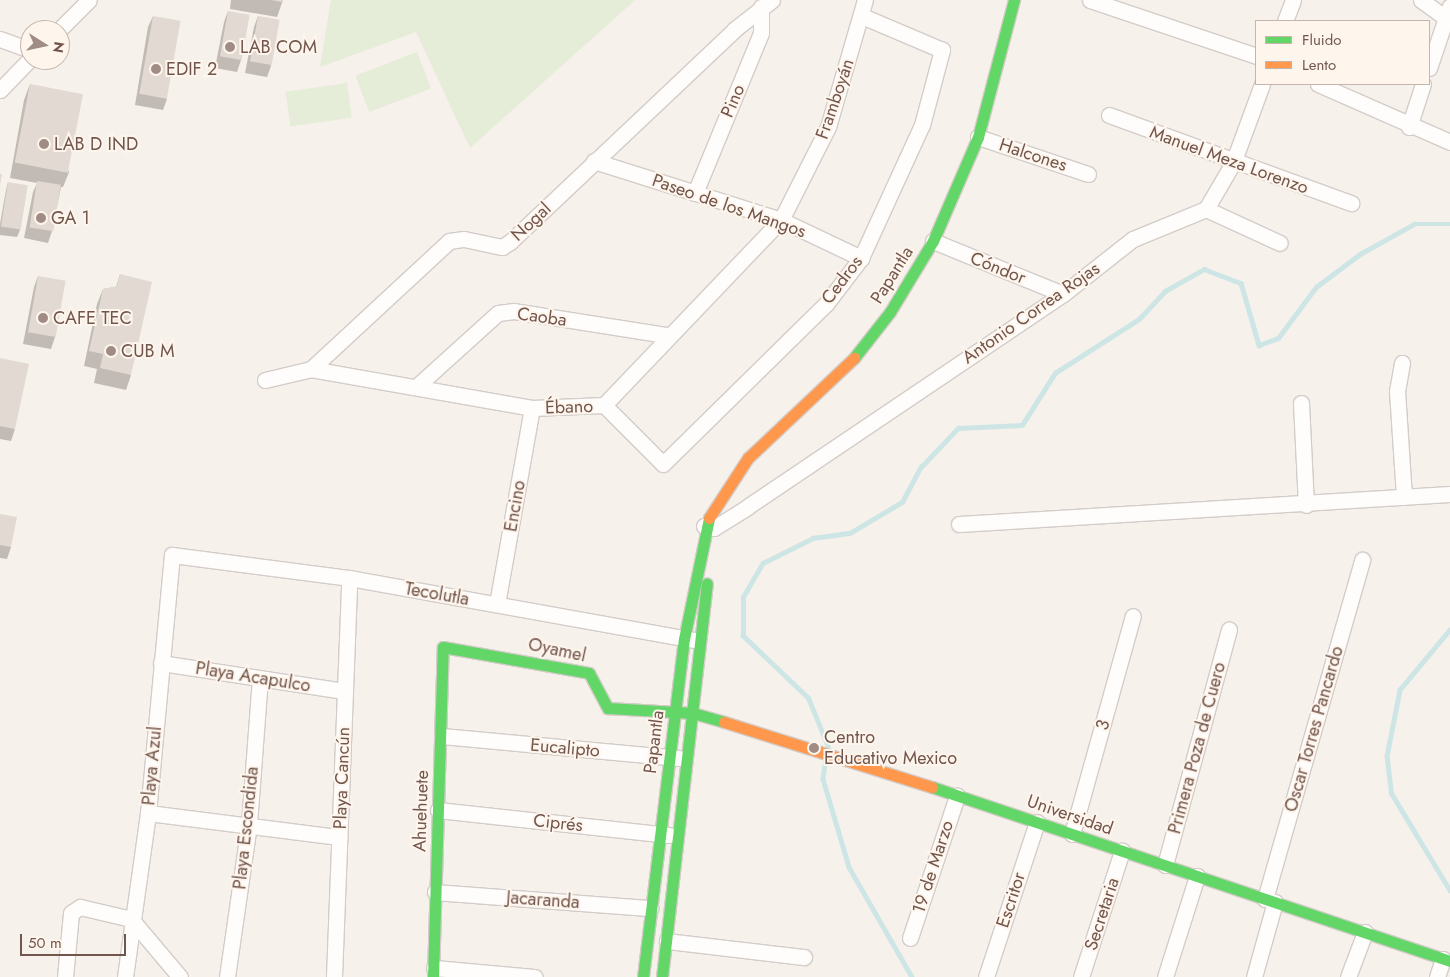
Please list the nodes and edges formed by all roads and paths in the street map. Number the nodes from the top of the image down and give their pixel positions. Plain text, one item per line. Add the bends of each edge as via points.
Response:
1 (89, 0) edge
2 (865, 0) edge
3 (1014, 0) edge
4 (1090, 0) edge
5 (1293, 0) edge
6 (1421, 0) edge
7 (767, 4) edge
8 (1448, 12) edge
9 (862, 16) junction
10 (69, 20) edge
11 (1285, 20) edge
12 (0, 39) edge
13 (20, 46) edge
14 (1255, 56) edge
15 (1430, 65) edge
16 (20, 69) edge
17 (1262, 85) edge
18 (1320, 85) edge
19 (1423, 85) edge
20 (0, 90) edge
21 (1108, 116) dead end
22 (1409, 127) junction
23 (978, 137) junction
24 (1450, 142) edge
25 (594, 161) junction
26 (1233, 163) junction
27 (1088, 174) dead end
28 (695, 193) junction
29 (1350, 203) dead end
30 (1206, 209) junction
31 (781, 220) junction
32 (933, 241) junction
33 (1280, 243) dead end
34 (861, 258) junction
35 (1063, 294) junction
36 (666, 335) junction
37 (1402, 363) dead end
38 (311, 369) junction
39 (265, 380) dead end
40 (416, 387) junction
41 (1301, 403) dead end
42 (604, 405) junction
43 (532, 408) junction
44 (732, 478) junction
45 (1448, 494) edge
46 (1404, 497) junction
47 (1306, 505) junction
48 (747, 507) junction
49 (709, 523) junction
50 (959, 524) dead end
51 (172, 555) joint
52 (1362, 560) dead end
53 (349, 578) junction
54 (497, 604) junction
55 (1134, 616) dead end
56 (1229, 630) dead end
57 (684, 639) junction
58 (700, 640) junction
59 (443, 647) joint
60 (161, 663) junction
61 (260, 678) junction
62 (345, 691) junction
63 (675, 712) junction
64 (693, 714) junction
65 (442, 736) junction
66 (670, 758) junction
67 (688, 759) junction
68 (957, 796) junction
69 (438, 810) junction
70 (148, 812) junction
71 (1037, 822) junction
72 (249, 824) junction
73 (659, 834) junction
74 (1072, 834) junction
75 (678, 836) junction
76 (339, 837) junction
77 (1122, 851) junction
78 (1165, 865) junction
79 (1197, 876) junction
80 (435, 892) junction
81 (1270, 901) junction
82 (650, 908) junction
83 (131, 919) junction
84 (1365, 932) junction
85 (910, 938) dead end
86 (667, 941) junction
87 (804, 957) dead end
88 (1447, 960) edge
89 (434, 973) edge
90 (65, 977) edge
91 (125, 977) edge
92 (180, 977) edge
93 (227, 977) edge
94 (334, 977) edge
95 (535, 977) edge
96 (643, 977) edge
97 (662, 977) edge
98 (986, 977) edge
99 (1081, 977) edge
100 (1165, 977) edge
101 (1254, 977) edge
102 (1348, 977) edge
103 (1437, 977) edge

1 - 10 street
2 - 9 street, Framboyán
3 - 23 street, Papantla
4 - 14 street
5 - 11 street
6 - 8 street
7 - 25 street, Nogal
7 - 28 street, Pino via 761,33
8 - 15 street
9 - 31 street, Framboyán via 828,127
9 - 34 street, Cedros via 942,50 922,125
12 - 13 street
16 - 20 street
17 - 26 street
18 - 22 street
19 - 22 street
21 - 26 street, Manuel Meza Lorenzo
22 - 24 street
23 - 27 street, Halcones
23 - 32 street, Papantla
25 - 28 street, Paseo de los Mangos
25 - 38 street, Nogal via 502,247 464,239 448,241
26 - 29 street, Manuel Meza Lorenzo
26 - 30 street
28 - 31 street, Paseo de los Mangos
30 - 33 street
30 - 35 street, Antonio Correa Rojas via 1133,238
31 - 34 street, Paseo de los Mangos
31 - 36 street, Ébano
32 - 35 street, Cóndor
32 - 44 street, Papantla via 890,312 853,359 778,427
34 - 42 street, Cedros via 826,304 663,464
35 - 48 street, Antonio Correa Rojas
36 - 40 street, Caoba via 514,312 498,313
36 - 42 street, Ébano
37 - 46 street via 1397,391
38 - 39 street, Nogal
38 - 40 street, Ébano
40 - 43 street, Ébano
41 - 47 street
42 - 43 street, Ébano via 579,410
43 - 54 street, Encino
44 - 48 street via 736,499
44 - 49 street, Papantla
45 - 46 street
46 - 47 street
47 - 50 street
48 - 49 street, Antonio Correa Rojas
49 - 57 street, Papantla
49 - 58 street, Papantla
51 - 53 street, Tecolutla
51 - 60 street, Playa Azul
52 - 81 street, Oscar Torres Pancardo
53 - 54 street, Tecolutla
53 - 62 street, Playa Cancún
54 - 57 street, Tecolutla
55 - 74 street, 3
56 - 78 street, Primera Poza de Cuero
57 - 58 street, Tecolutla
57 - 63 street, Papantla
58 - 64 street, Papantla
59 - 63 street, Oyamel via 589,673 608,708
59 - 65 street, Ahuehuete
60 - 61 street, Playa Acapulco
60 - 70 street, Playa Azul
61 - 62 street, Playa Acapulco
61 - 72 street, Playa Escondida
62 - 76 street, Playa Cancún
63 - 64 street, Universidad
63 - 66 street, Papantla
64 - 67 street, Papantla
64 - 68 street, Universidad via 842,757
65 - 66 street, Eucalipto
65 - 69 street, Ahuehuete
66 - 67 street, Eucalipto
66 - 73 street, Papantla
67 - 75 street, Papantla
68 - 71 street, Universidad
68 - 85 street, 19 de Marzo
69 - 73 street, Ciprés
69 - 80 street, Ahuehuete
70 - 72 street
70 - 83 street, Playa Azul
71 - 74 street, Universidad
71 - 98 street, Escritor
72 - 76 street
72 - 93 street, Playa Escondida
73 - 75 street, Ciprés
73 - 82 street, Papantla
74 - 77 street, Universidad
75 - 86 street, Papantla
76 - 94 street, Playa Cancún
77 - 78 street, Universidad
77 - 99 street, Secretaria
78 - 79 street, Universidad
79 - 81 street, Universidad
79 - 100 street
80 - 82 street, Jacaranda
80 - 89 street, Ahuehuete
81 - 84 street, Universidad
81 - 101 street, Oscar Torres Pancardo
82 - 96 street, Papantla
83 - 90 street via 73,907
83 - 91 street, Playa Azul
83 - 92 street
84 - 88 street, Universidad
84 - 102 street
86 - 87 street
86 - 97 street, Papantla
88 - 103 street
89 - 95 street

